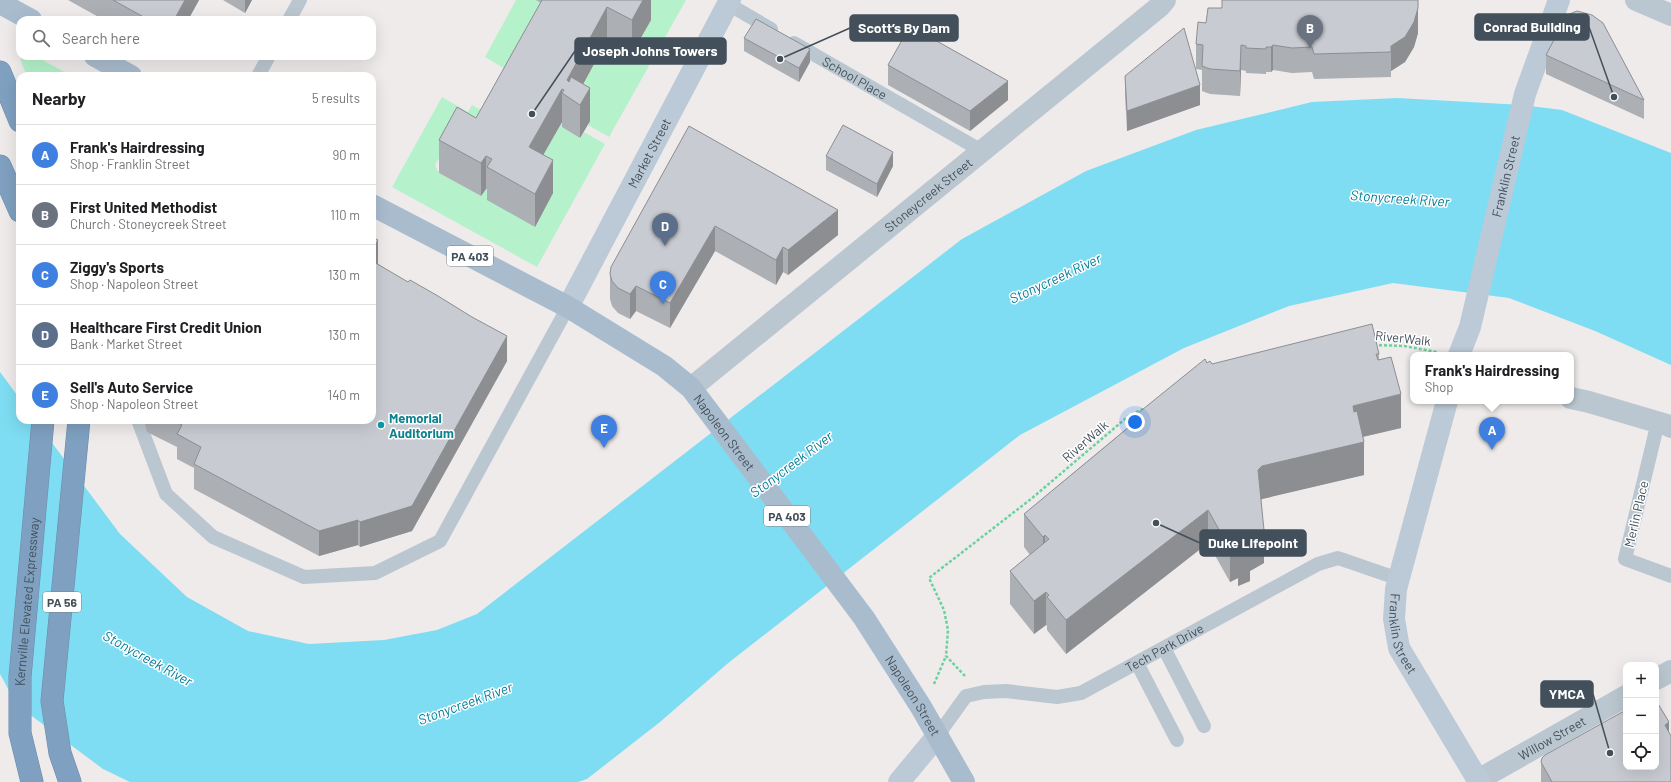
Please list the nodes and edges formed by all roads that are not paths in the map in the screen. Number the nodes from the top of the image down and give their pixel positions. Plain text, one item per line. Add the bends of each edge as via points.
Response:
1 (300, 0) edge
2 (1165, 0) edge
3 (1559, 0) edge
4 (1636, 0) edge
5 (729, 2) edge
6 (0, 3) edge
7 (1671, 15) edge
8 (23, 16) edge
9 (291, 16) edge
10 (102, 60) edge
11 (267, 60) edge
12 (0, 72) edge
13 (123, 72) edge
14 (260, 72) edge
15 (16, 111) edge
16 (982, 151) junction
17 (0, 166) edge
18 (16, 201) edge
19 (376, 207) edge
20 (568, 307) junction
21 (1451, 352) edge
22 (691, 388) junction
23 (1574, 399) edge
24 (1446, 404) edge
25 (43, 424) edge
26 (79, 424) edge
27 (140, 424) edge
28 (1664, 424) edge
29 (1671, 576) edge
30 (1398, 579) junction
31 (1164, 648) junction
32 (1137, 663) junction
33 (1671, 671) edge
34 (1659, 677) edge
35 (1623, 698) edge
36 (1204, 726) dead end
37 (938, 735) junction
38 (1177, 740) dead end
39 (1478, 781) edge
40 (32, 782) edge
41 (70, 782) edge
42 (899, 782) edge
43 (964, 782) edge

1 - 9 lane
2 - 16 street, Stoneycreek Street via 1159,8
3 - 21 street, Franklin Street via 1525,94 1470,327
4 - 7 street
5 - 16 lane, School Place
5 - 20 street, Market Street
6 - 8 main road
10 - 13 main road
11 - 14 lane
12 - 15 highway
16 - 22 street, Stoneycreek Street
17 - 18 highway
19 - 20 main road, Napoleon Street / PA 403
20 - 22 main road, Napoleon Street / PA 403 via 664,366
20 - 27 lane via 440,541 374,573 304,577 213,537 166,494
22 - 37 main road, Napoleon Street / PA 403 via 864,618
23 - 28 street
24 - 30 street, Franklin Street
25 - 40 highway, Kernville Elevated Expressway / PA 56 via 20,677 20,733
26 - 41 highway, PA 56 via 52,701 60,753
28 - 29 lane, Merlin Place via 1625,559
30 - 31 lane, Tech Park Drive via 1338,558 1318,564
30 - 39 street, Franklin Street via 1394,619 1400,648
31 - 32 lane, Tech Park Drive
31 - 36 lane
32 - 37 lane, Tech Park Drive via 1081,693 1057,697 984,692 966,696
32 - 38 lane
33 - 34 street
35 - 39 street, Willow Street
37 - 42 street
37 - 43 main road, Napoleon Street / PA 403

